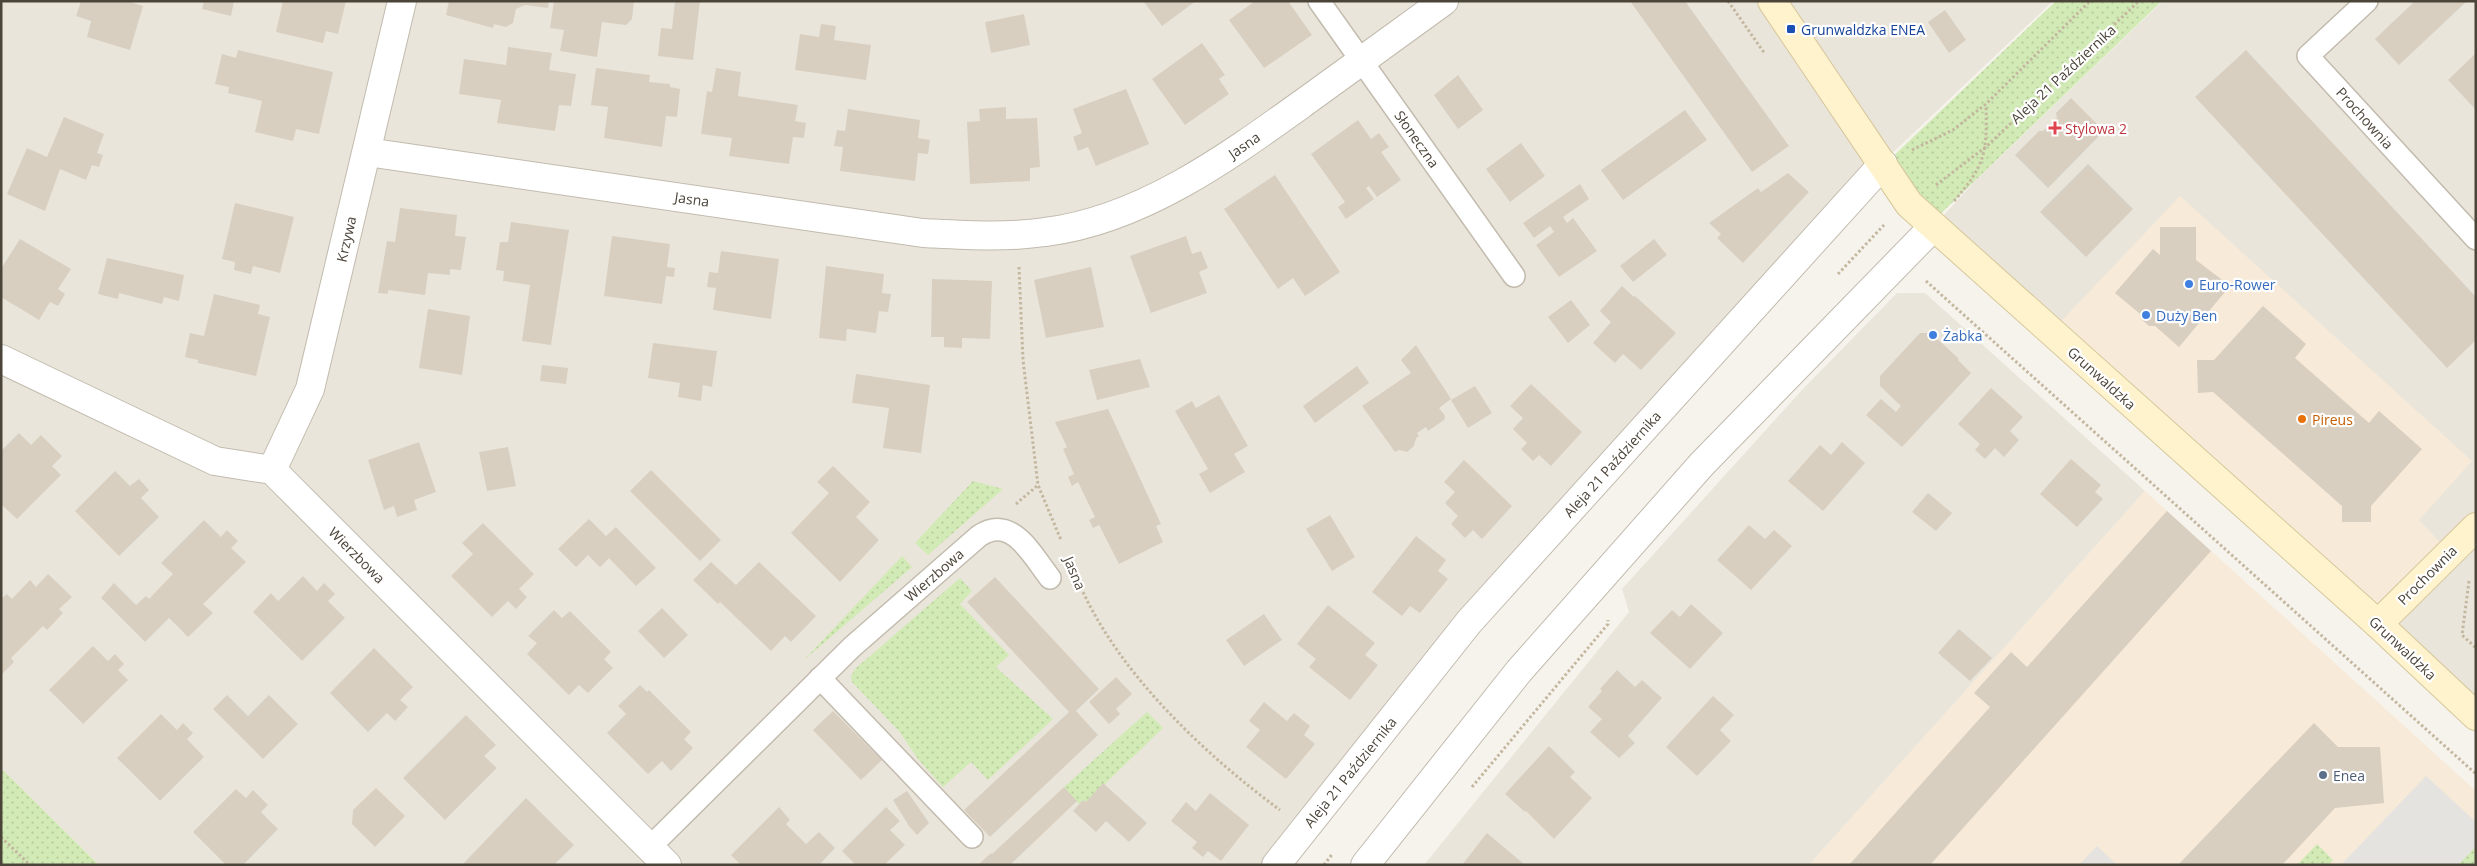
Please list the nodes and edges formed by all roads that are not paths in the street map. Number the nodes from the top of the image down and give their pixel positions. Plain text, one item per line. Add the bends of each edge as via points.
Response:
1 (402, 1) edge
2 (1319, 1) edge
3 (1444, 1) edge
4 (1772, 1) edge
5 (2367, 1) edge
6 (1361, 61) junction
7 (367, 152) junction
8 (1883, 164) junction
9 (1933, 227) junction
10 (2476, 239) edge
11 (1514, 276) dead end
12 (1, 359) edge
13 (272, 470) junction
14 (2476, 527) edge
15 (1050, 578) dead end
16 (2378, 624) junction
17 (820, 678) junction
18 (2476, 716) edge
19 (972, 837) dead end
20 (659, 856) edge
21 (1276, 865) edge
22 (1365, 865) edge

1 - 7 street, Krzywa
2 - 6 lane, Słoneczna
3 - 6 street, Jasna
4 - 8 street, Grunwaldzka
5 - 10 lane, Prochownia via 2308,56
6 - 7 street, Jasna via 1228,156 1170,188 1131,208 1093,222 1045,232 924,233
6 - 11 lane, Słoneczna
7 - 13 street, Krzywa via 310,389
8 - 9 street, Grunwaldzka via 1909,204
8 - 21 street, Aleja 21 Października via 1469,622
9 - 16 street, Grunwaldzka
9 - 22 street via 1702,464 1520,671
12 - 13 street via 216,461
13 - 20 street, Wierzbowa
14 - 16 street, Prochownia
15 - 17 lane, Wierzbowa via 1015,534 1006,530 986,531
16 - 18 street, Grunwaldzka
17 - 19 lane
17 - 20 lane, Wierzbowa

